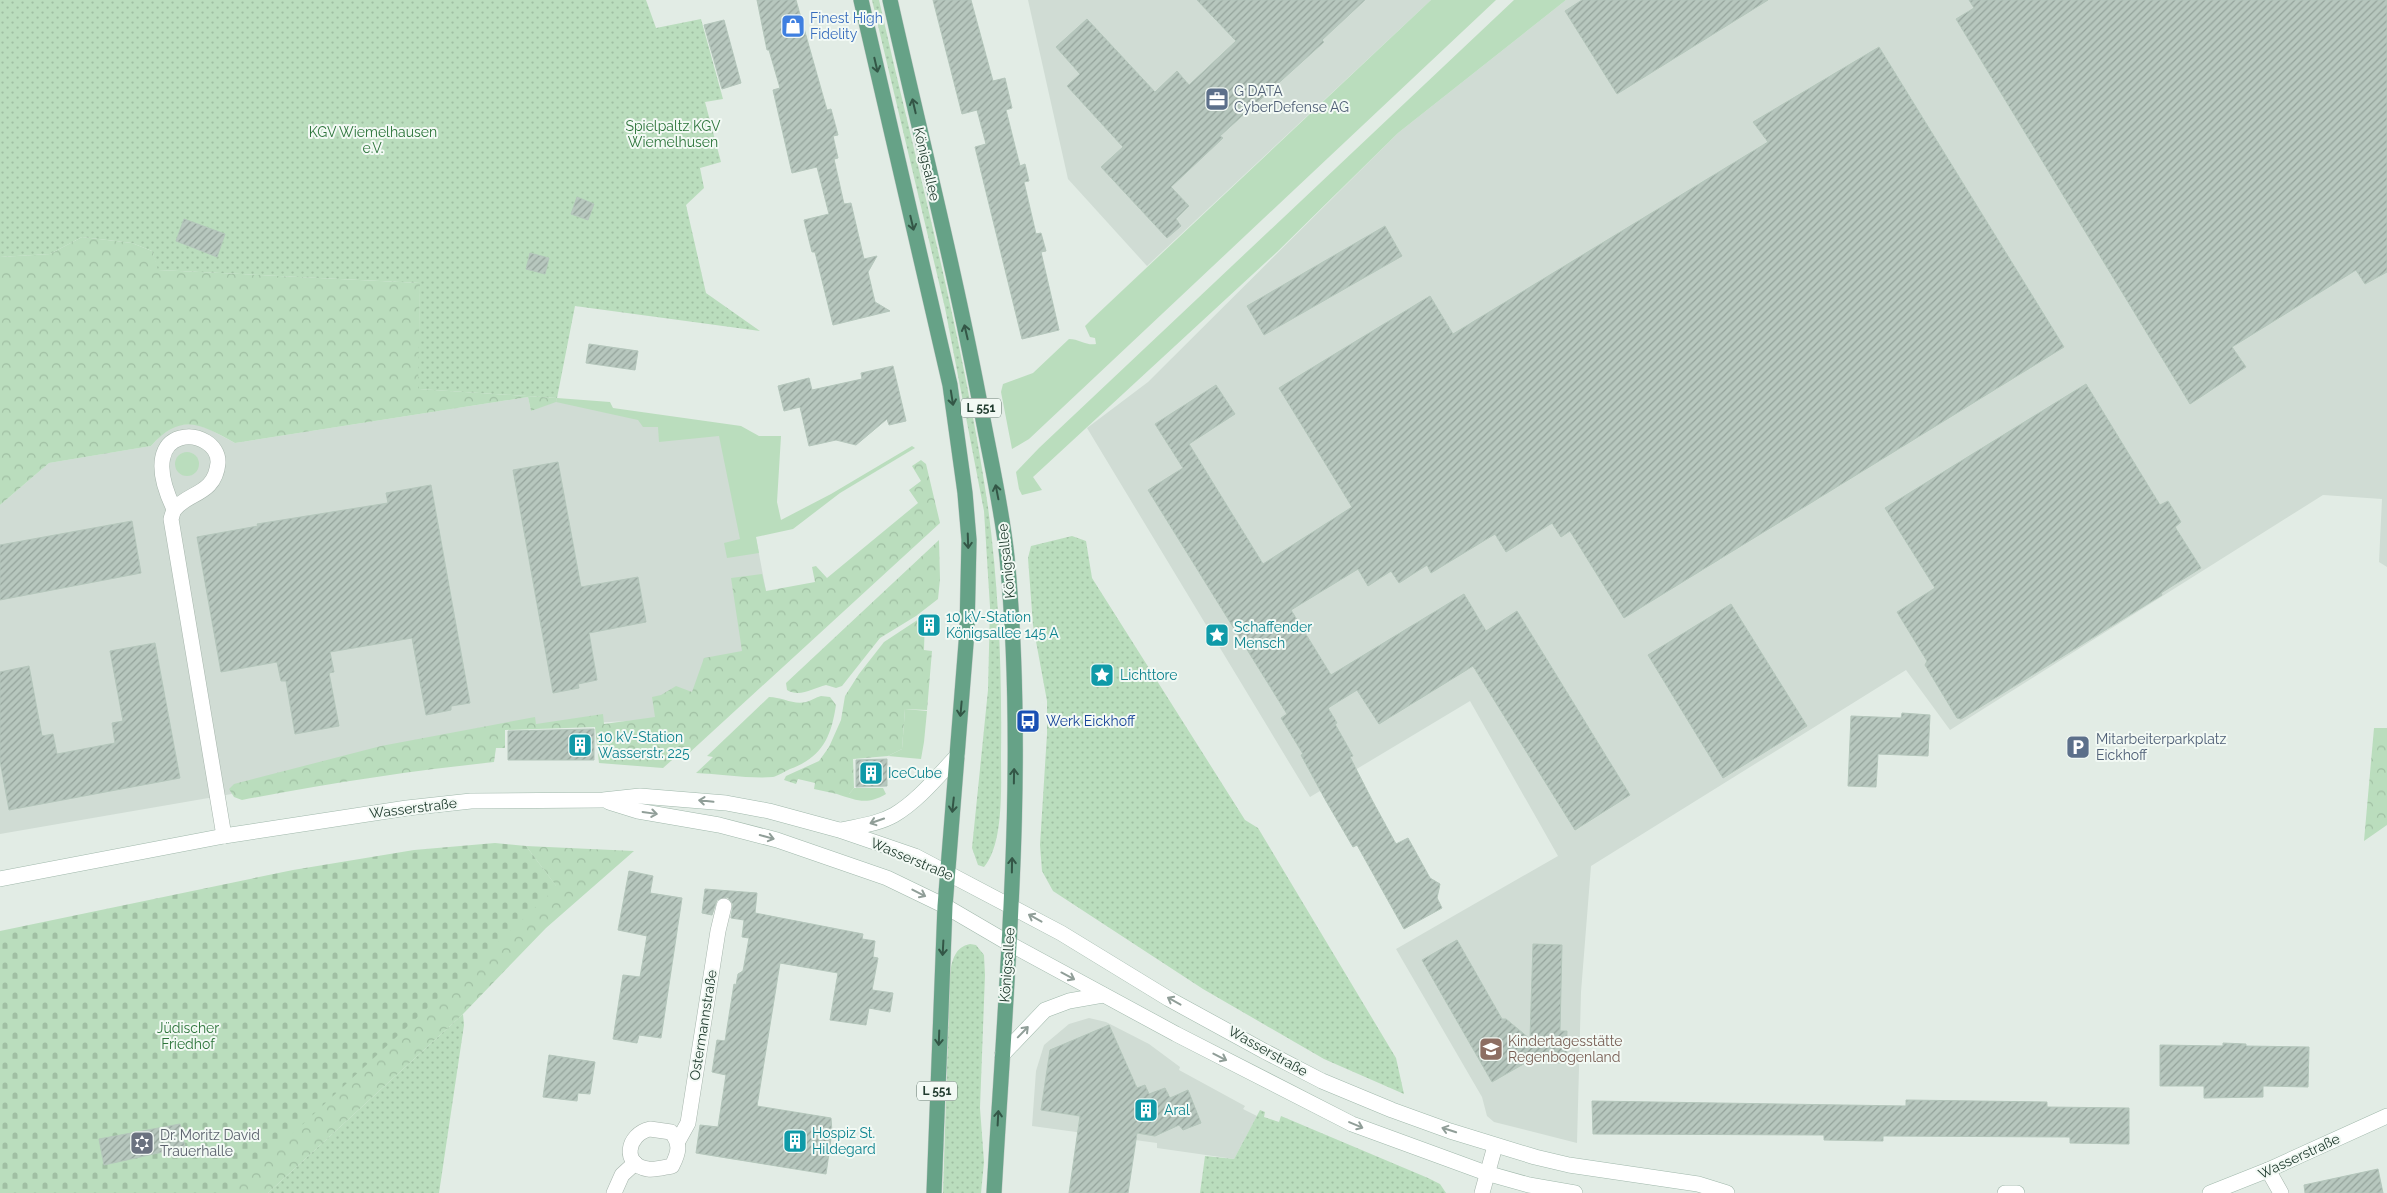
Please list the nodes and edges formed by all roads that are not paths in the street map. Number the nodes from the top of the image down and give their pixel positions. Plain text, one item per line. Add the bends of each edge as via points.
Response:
1 (861, 0) edge
2 (890, 0) edge
3 (174, 509) junction
4 (957, 756) junction
5 (603, 800) junction
6 (839, 830) junction
7 (224, 836) junction
8 (947, 872) junction
9 (0, 879) edge
10 (1011, 905) junction
11 (724, 906) dead end
12 (945, 906) junction
13 (1010, 944) junction
14 (1103, 995) junction
15 (1002, 1055) junction
16 (2387, 1116) edge
17 (678, 1140) junction
18 (1495, 1146) junction
19 (635, 1163) junction
20 (2268, 1170) junction
21 (1486, 1173) junction
22 (614, 1193) edge
23 (934, 1193) edge
24 (994, 1193) edge
25 (1482, 1193) edge
26 (1575, 1193) edge
27 (1727, 1193) edge
28 (2005, 1193) edge
29 (2017, 1193) edge
30 (2210, 1193) edge
31 (2281, 1193) edge

1 -> 4 main road, Königsallee / L 551 via 950,384 959,446 969,540 969,601
10 -> 2 main road, Königsallee / L 551 via 1015,720 1007,556 972,359
3 - 3 main road via 209,485 218,463 215,452 193,436 182,437 165,450 161,471
3 - 7 main road via 171,519
4 -> 6 main road, Wasserstraße via 894,815 872,824
4 -> 8 main road, Königsallee / L 551
6 -> 5 main road, Wasserstraße via 726,803 640,796
5 - 7 main road, Wasserstraße via 444,804
5 -> 12 main road, Wasserstraße via 638,811 719,825 776,840 887,878
6 - 8 main road, Wasserstraße via 915,856
7 - 9 main road, Wasserstraße
8 - 10 main road, Wasserstraße
8 - 12 main road, Königsallee / L 551
10 - 13 main road, Königsallee / L 551
18 -> 10 main road, Wasserstraße via 1424,1122 1322,1081 1169,999
11 - 17 main road, Ostermannstraße via 688,1123
12 - 13 main road, Wasserstraße
12 -> 23 main road, Königsallee / L 551
13 -> 14 main road, Wasserstraße
13 - 15 main road, Königsallee / L 551
15 -> 14 main road via 1045,1010 1068,1001
14 -> 21 main road, Wasserstraße via 1352,1124
24 -> 15 main road, Königsallee / L 551
16 - 20 main road, Wasserstraße
17 - 19 main road, Ostermannstraße via 679,1153 672,1166 647,1169
17 - 19 main road via 671,1132 641,1131 631,1142 630,1155
18 - 21 main road
18 - 27 main road, Wasserstraße via 1569,1165 1698,1184
19 - 22 main road via 622,1175
20 - 30 main road, Wasserstraße
20 - 31 main road
21 - 25 main road
21 - 26 main road, Wasserstraße
28 - 29 main road

